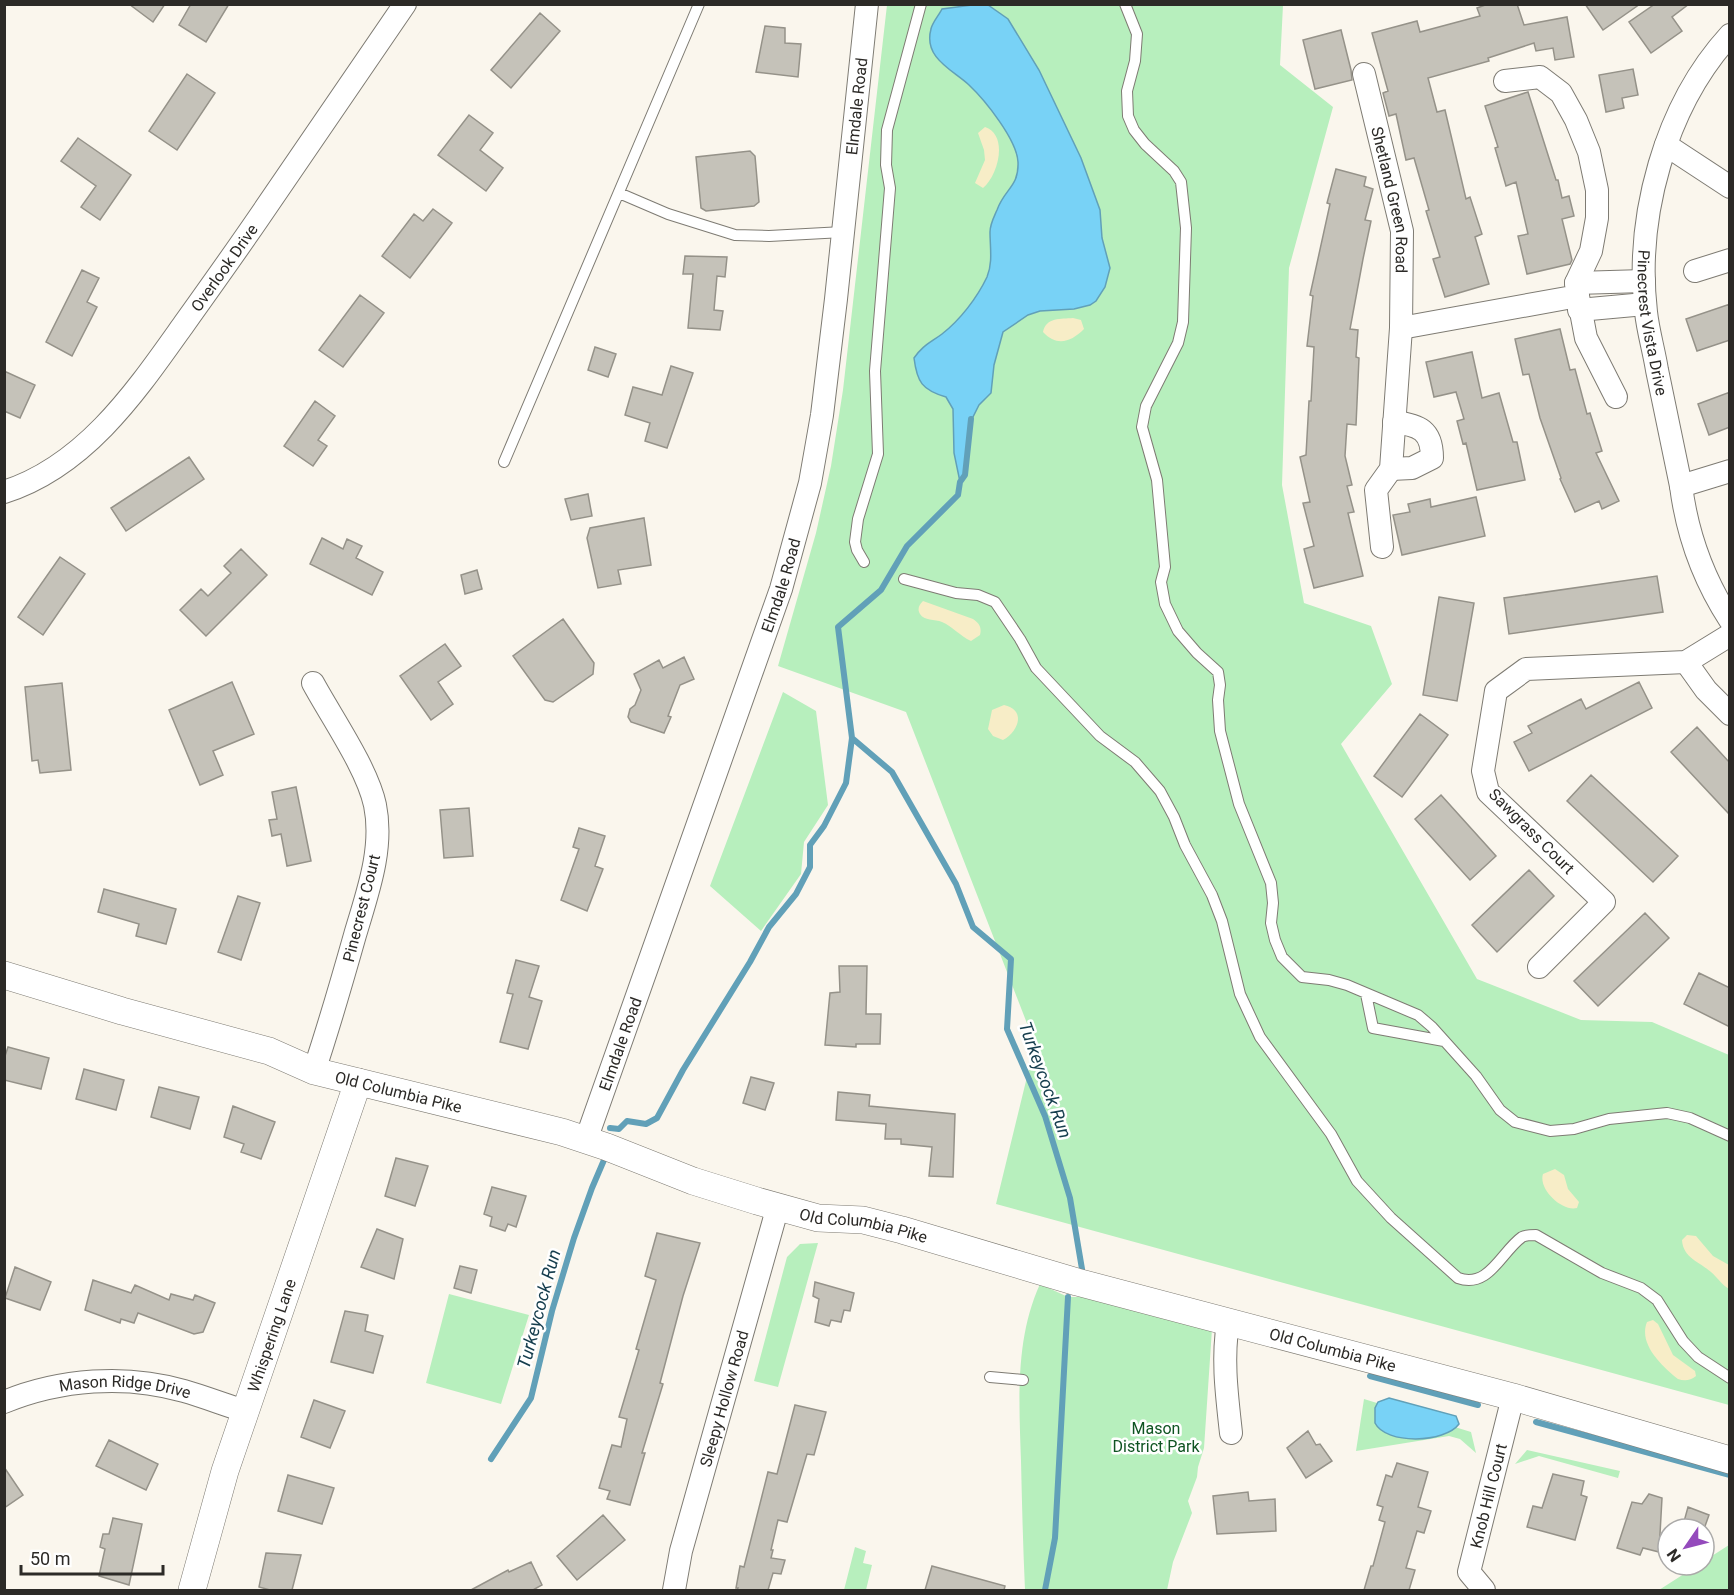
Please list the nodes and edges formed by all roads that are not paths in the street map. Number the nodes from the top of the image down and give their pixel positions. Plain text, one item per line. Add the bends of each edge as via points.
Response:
1 (405, 4) edge
2 (699, 4) edge
3 (867, 4) edge
4 (921, 4) edge
5 (1125, 4) edge
6 (1730, 35) edge
7 (1364, 74) dead end
8 (1505, 81) dead end
9 (1666, 145) junction
10 (1730, 187) edge
11 (619, 193) junction
12 (843, 232) junction
13 (1730, 260) edge
14 (1695, 271) dead end
15 (1644, 281) junction
16 (1578, 296) junction
17 (1646, 304) junction
18 (1401, 328) junction
19 (1616, 397) dead end
20 (1394, 423) junction
21 (504, 462) dead end
22 (1391, 469) junction
23 (1730, 471) edge
24 (1681, 486) junction
25 (4, 492) edge
26 (1382, 547) dead end
27 (864, 561) dead end
28 (904, 579) dead end
29 (1730, 620) edge
30 (1730, 635) edge
31 (1686, 662) junction
32 (313, 683) dead end
33 (1730, 714) edge
34 (1539, 967) dead end
35 (4, 975) edge
36 (1366, 994) junction
37 (1444, 1041) junction
38 (314, 1071) junction
39 (358, 1082) junction
40 (1730, 1136) edge
41 (586, 1140) junction
42 (778, 1206) junction
43 (1228, 1323) junction
44 (990, 1377) dead end
45 (1730, 1378) edge
46 (1023, 1380) dead end
47 (1513, 1397) junction
48 (4, 1402) edge
49 (245, 1411) junction
50 (1231, 1433) dead end
51 (1730, 1460) edge
52 (192, 1590) edge
53 (674, 1590) edge
54 (1484, 1590) edge

1 - 25 street, Overlook Drive via 144,380 107,424 75,453 21,487
2 - 11 lane
3 - 12 street, Elmdale Road
4 - 27 lane via 887,130 890,188 875,371 878,454 855,542
5 - 36 lane via 1137,34 1127,91 1128,116 1144,144 1181,182 1186,228 1183,322 1178,343 1146,406 1142,427 1157,480 1165,604 1178,631 1218,672 1220,730 1239,804 1271,884 1271,923 1282,957 1302,977 1329,980
6 - 9 street, Pinecrest Vista Drive via 1700,74
7 - 18 street, Shetland Green Road via 1402,231
8 - 16 street via 1540,77 1561,93 1588,152 1597,190 1597,218
9 - 10 street
9 - 15 street, Pinecrest Vista Drive via 1651,196
11 - 12 lane via 668,214 735,235
11 - 21 lane
12 - 41 street, Elmdale Road via 822,415 792,553
13 - 14 street
15 - 16 street
15 - 17 street, Pinecrest Vista Drive
16 - 17 street
16 - 18 street
16 - 19 street via 1586,338
17 - 24 street, Pinecrest Vista Drive
18 - 20 street, Shetland Green Road
20 - 22 street, Shetland Green Road
20 - 22 street via 1424,430 1432,444 1432,458 1412,468
22 - 26 street, Shetland Green Road via 1376,490
23 - 24 street
24 - 29 street, Pinecrest Vista Drive via 1694,545
28 - 45 lane via 995,602 1036,668 1100,736 1135,762 1160,791 1212,895 1240,994 1260,1037 1331,1134 1357,1181 1391,1218 1458,1278 1469,1282 1480,1280 1524,1236 1536,1235 1602,1273 1641,1288 1657,1300 1698,1357
30 - 31 street, Sawgrass Court
31 - 33 street
31 - 34 street, Sawgrass Court via 1526,669 1496,691 1483,771 1488,792 1604,902
32 - 38 street, Pinecrest Court via 367,779 377,828 371,878
35 - 38 street, Old Columbia Pike via 269,1051
36 - 37 lane via 1418,1015
36 - 37 lane via 1373,1028
37 - 40 lane via 1500,1110 1515,1122 1550,1131 1666,1113 1690,1118
38 - 39 street, Old Columbia Pike
39 - 41 street, Old Columbia Pike
39 - 49 street, Whispering Lane
41 - 42 street, Old Columbia Pike via 693,1181
42 - 43 street, Old Columbia Pike via 818,1218 862,1220 902,1230
42 - 53 street, Sleepy Hollow Road via 681,1551
43 - 47 street, Old Columbia Pike
43 - 50 street via 1225,1383
44 - 46 lane
47 - 51 street, Old Columbia Pike
47 - 54 street, Knob Hill Court via 1469,1572
48 - 49 street, Mason Ridge Drive via 49,1387 111,1381 183,1390
49 - 52 street, Whispering Lane

